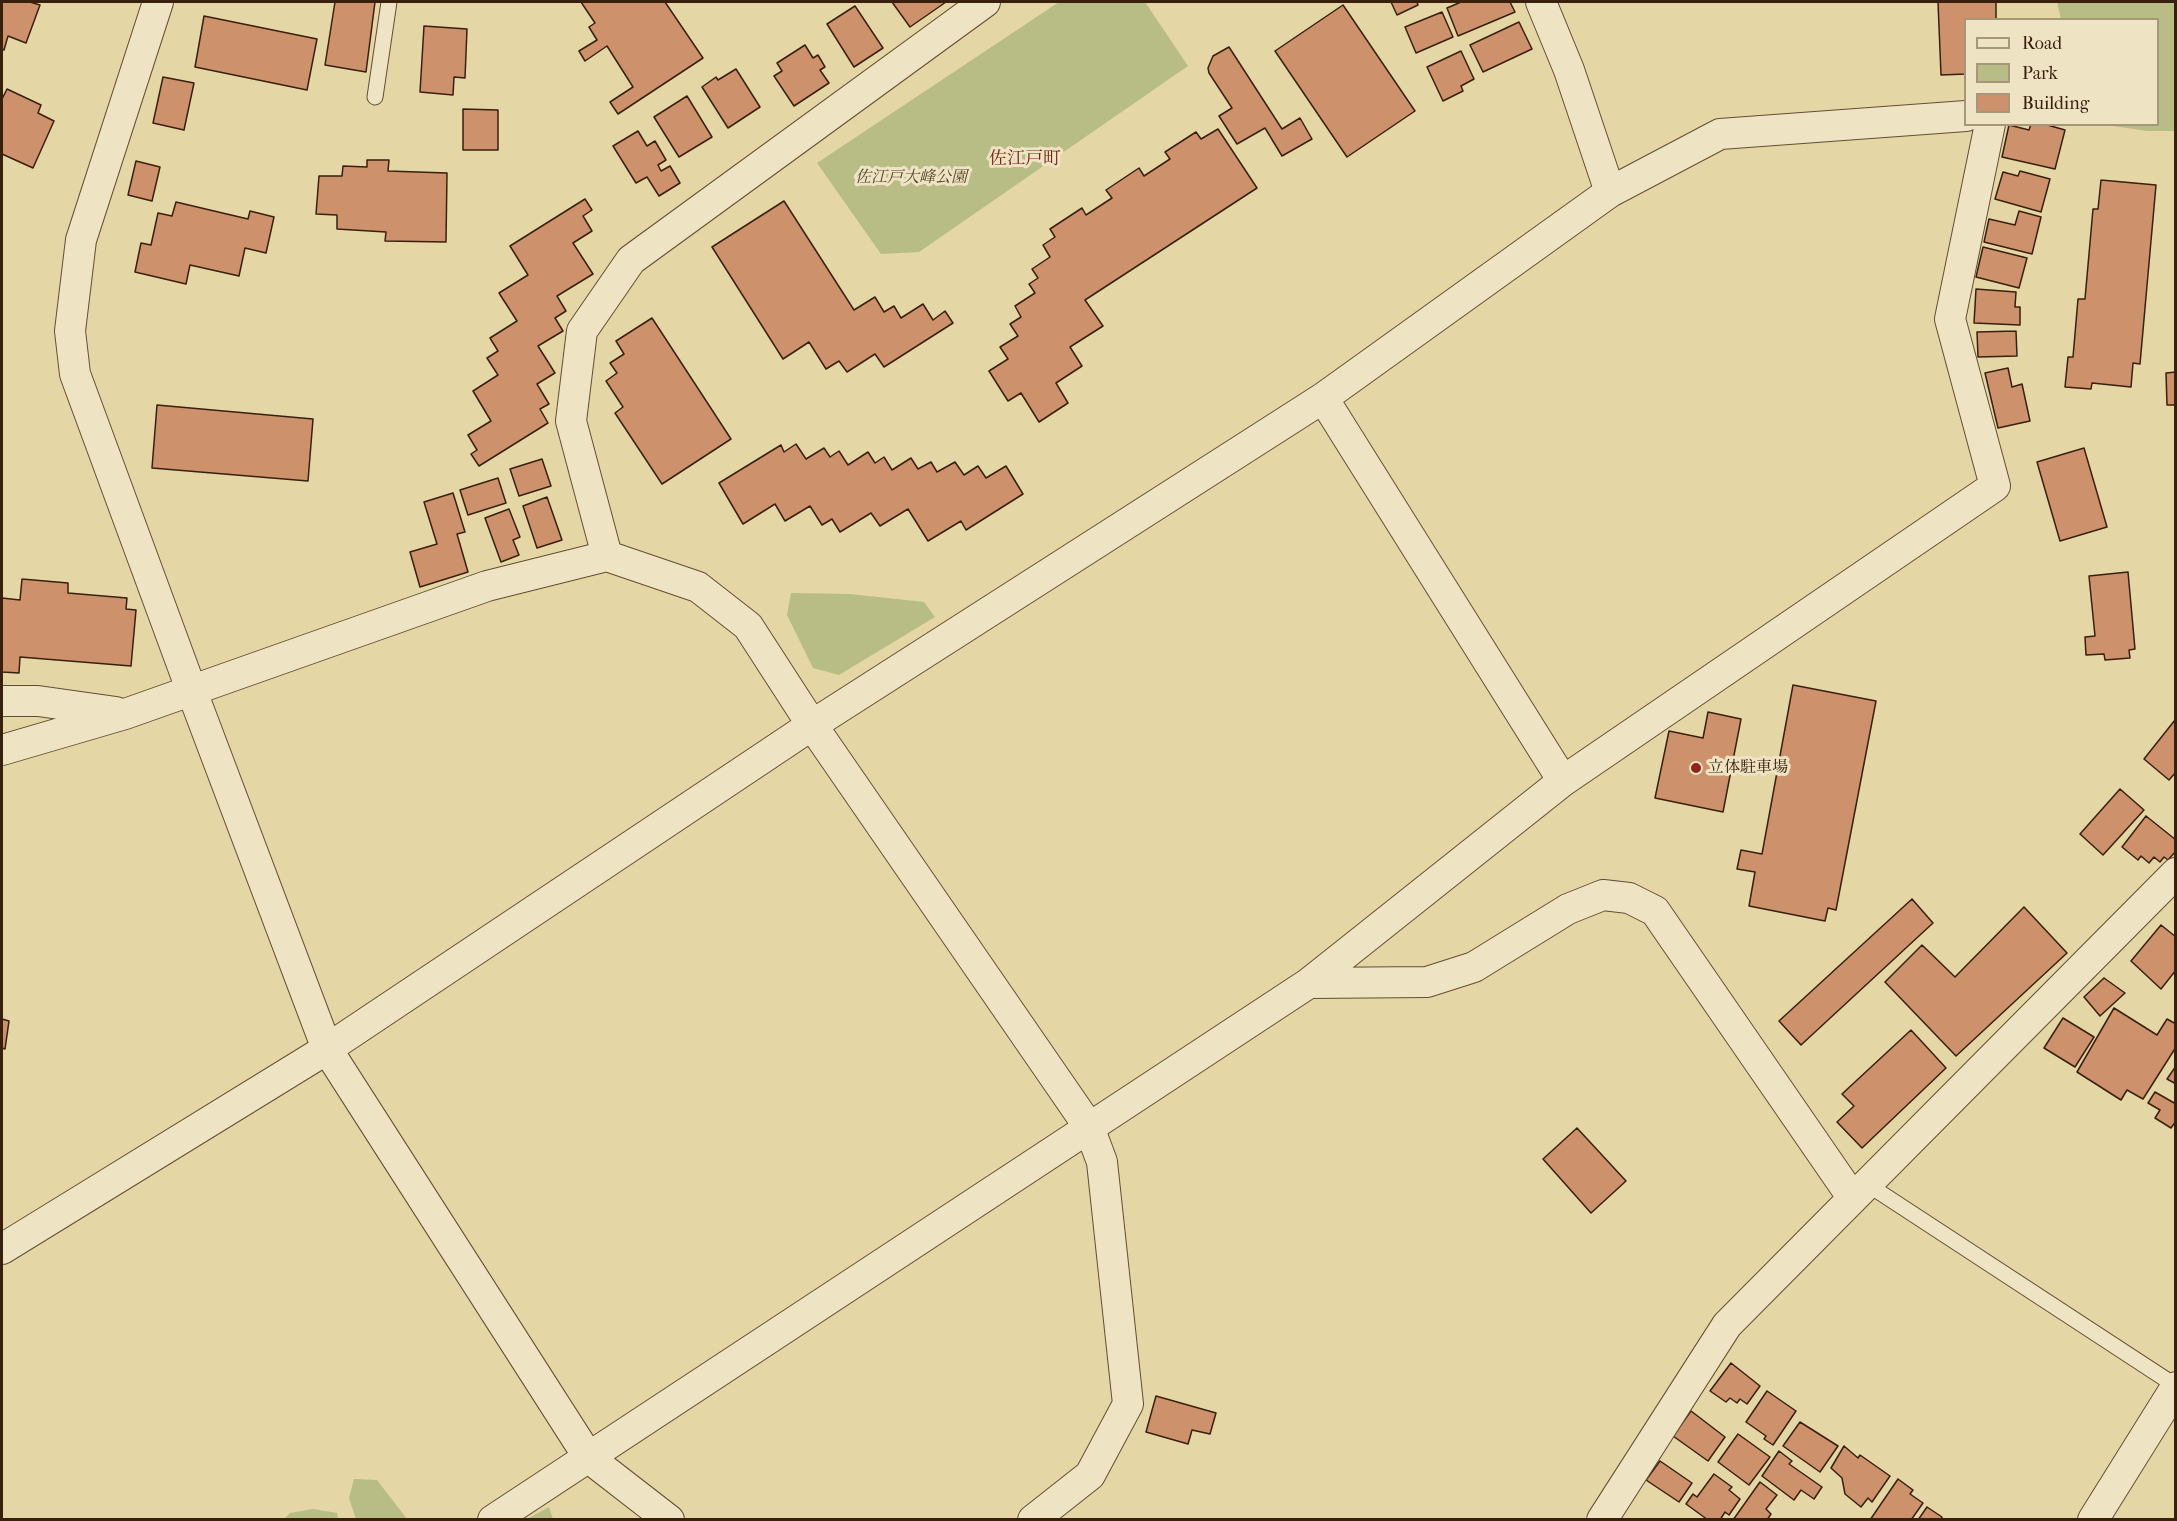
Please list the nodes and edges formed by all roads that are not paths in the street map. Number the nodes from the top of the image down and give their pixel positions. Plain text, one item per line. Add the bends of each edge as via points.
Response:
1 (158, 2) edge
2 (389, 2) edge
3 (985, 2) edge
4 (1541, 2) edge
5 (375, 98) dead end
6 (1964, 116) edge
7 (1990, 126) edge
8 (1610, 192) junction
9 (1323, 398) junction
10 (607, 556) junction
11 (190, 689) junction
12 (2, 701) edge
13 (125, 714) junction
14 (812, 725) junction
15 (2, 750) edge
16 (1563, 781) junction
17 (2175, 873) edge
18 (1309, 983) junction
19 (327, 1049) junction
20 (1089, 1127) junction
21 (1859, 1191) junction
22 (2, 1249) edge
23 (2175, 1386) edge
24 (590, 1458) junction
25 (493, 1520) edge
26 (669, 1520) edge
27 (1033, 1520) edge
28 (1602, 1520) edge
29 (2093, 1520) edge

1 - 11 street via 81,240 70,331 75,374
2 - 5 lane
3 - 10 street via 632,260 582,331 571,421
4 - 8 street via 1569,70
6 - 8 street via 1720,134
7 - 16 street via 1950,319 1995,486
8 - 9 street
9 - 14 street
9 - 16 street
10 - 11 street via 487,586
10 - 14 street via 698,588 748,626
11 - 13 street
11 - 19 street
12 - 13 street via 38,700
13 - 15 street
14 - 19 street
14 - 20 street
16 - 18 street
17 - 21 street
18 - 20 street
18 - 21 street via 1427,982 1474,967 1568,909 1603,895 1629,898 1655,912
19 - 22 street
19 - 24 street
20 - 24 street
20 - 27 street via 1102,1162 1128,1404 1090,1475
21 - 23 lane
21 - 28 street via 1727,1325
23 - 29 street
24 - 25 street
24 - 26 street

